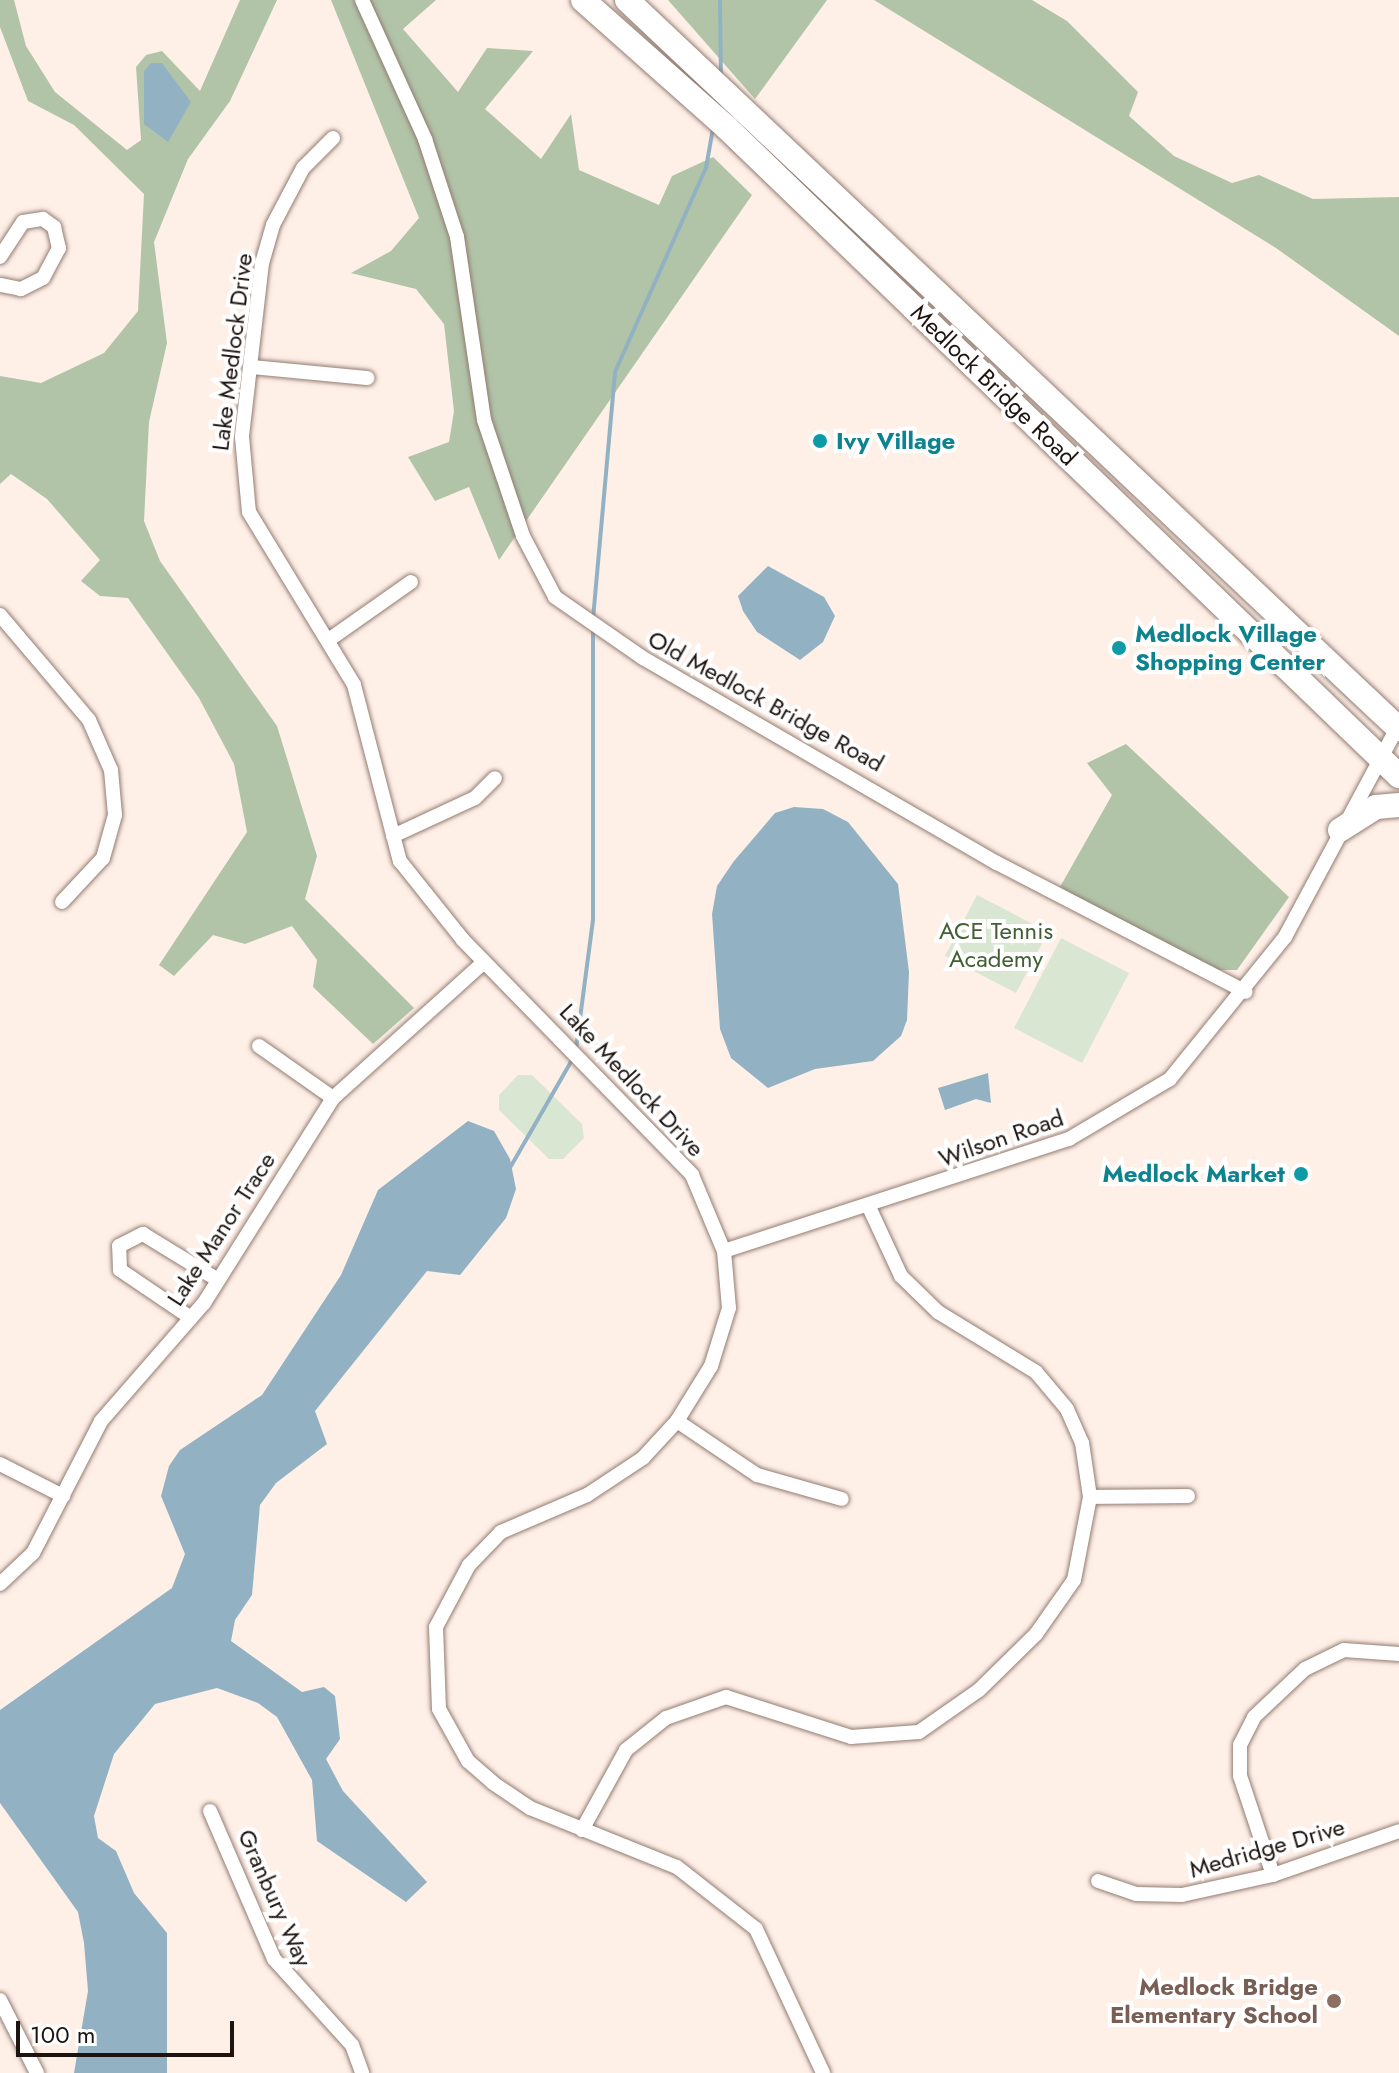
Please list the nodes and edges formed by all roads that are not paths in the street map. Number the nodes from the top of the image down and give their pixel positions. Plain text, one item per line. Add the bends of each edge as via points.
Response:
1 (362, 0) edge
2 (583, 0) edge
3 (627, 0) edge
4 (333, 138) dead end
5 (0, 257) edge
6 (0, 285) edge
7 (251, 367) junction
8 (367, 378) dead end
9 (411, 582) dead end
10 (0, 615) edge
11 (330, 639) junction
12 (1398, 726) edge
13 (1378, 755) junction
14 (1399, 776) edge
15 (495, 778) dead end
16 (1399, 805) edge
17 (1340, 830) junction
18 (393, 836) junction
19 (62, 902) dead end
20 (484, 962) junction
21 (1246, 992) junction
22 (259, 1046) dead end
23 (333, 1098) junction
24 (869, 1207) junction
25 (724, 1251) junction
26 (218, 1280) junction
27 (191, 1318) junction
28 (677, 1421) junction
29 (0, 1464) edge
30 (63, 1496) junction
31 (1188, 1496) dead end
32 (1090, 1497) junction
33 (842, 1499) dead end
34 (0, 1584) edge
35 (1399, 1654) edge
36 (210, 1811) dead end
37 (582, 1830) junction
38 (1399, 1831) edge
39 (1273, 1875) junction
40 (1098, 1881) dead end
41 (0, 2000) edge
42 (37, 2073) edge
43 (362, 2073) edge
44 (823, 2073) edge

1 - 21 street, Old Medlock Bridge Road via 425,139 457,237 484,420 523,536 555,597 643,658 997,863
2 - 13 highway, Medlock Bridge Road via 726,127
3 - 12 highway, Medlock Bridge Road
4 - 7 street, Lake Medlock Drive via 303,168 273,225
5 - 6 street via 23,222 43,219 54,227 59,248 43,278 21,289
7 - 8 street
7 - 11 street, Lake Medlock Drive via 241,473 249,512 266,550
9 - 11 street
10 - 19 street via 89,720 111,770 115,815 103,858
11 - 18 street, Lake Medlock Drive via 354,685
12 - 13 street
13 - 14 highway, Medlock Bridge Road
13 - 17 street
15 - 18 street via 475,798
16 - 17 highway via 1376,807
17 - 21 street via 1307,901
18 - 20 street, Lake Medlock Drive via 416,888
20 - 23 street, Lake Manor Trace
20 - 25 street, Lake Medlock Drive via 692,1175
21 - 24 street, Wilson Road via 1170,1079 1099,1127
22 - 23 street
23 - 26 street, Lake Manor Trace
24 - 25 street, Wilson Road
24 - 32 street via 901,1276 938,1312 1036,1372 1067,1409 1082,1443
25 - 28 street, Lake Medlock Drive via 723,1335
26 - 27 street, Lake Manor Trace
26 - 27 street via 143,1234 119,1246 120,1270
27 - 30 street, Lake Manor Trace via 101,1421
28 - 33 street via 757,1475
28 - 37 street, Lake Medlock Drive via 622,1474 501,1532 469,1565 436,1627 439,1709 468,1761 530,1808
29 - 30 street
30 - 34 street, Lake Manor Trace via 33,1553
31 - 32 street
32 - 37 street via 1083,1559 1036,1634 979,1690 919,1732 851,1737 726,1697 666,1718 626,1750
35 - 39 street via 1344,1650 1305,1669 1254,1717 1240,1745 1240,1776
36 - 43 street, Granbury Way via 241,1869 274,1959 352,2045
37 - 44 street, Lake Medlock Drive via 677,1867 756,1929
38 - 39 street, Medridge Drive
39 - 40 street, Medridge Drive via 1182,1895 1136,1894
41 - 42 street

